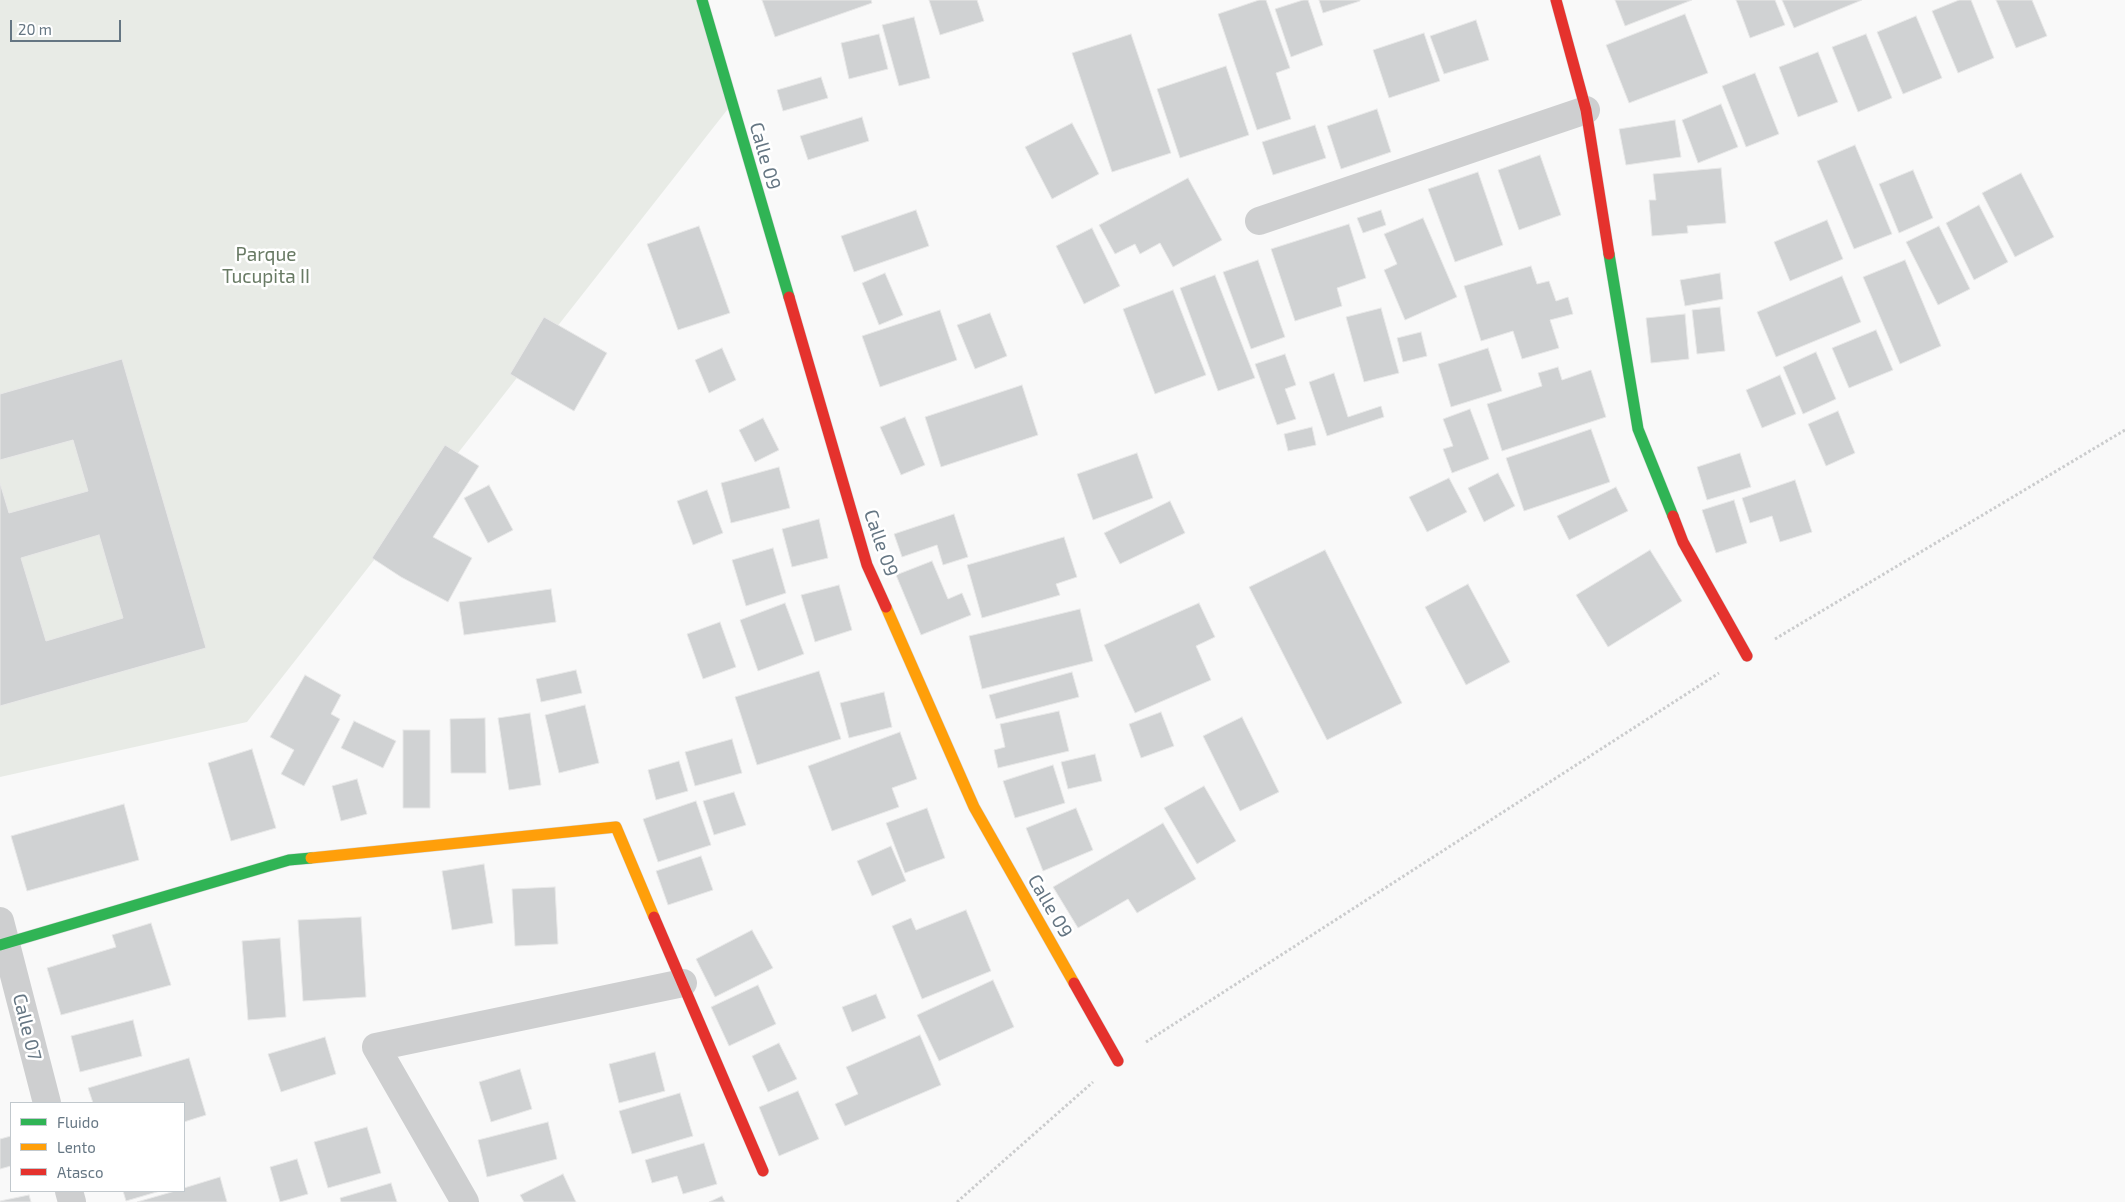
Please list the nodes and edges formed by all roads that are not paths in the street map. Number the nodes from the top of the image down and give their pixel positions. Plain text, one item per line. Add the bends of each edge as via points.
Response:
1 (702, 0) edge
2 (1556, 0) edge
3 (1586, 110) junction
4 (1259, 222) dead end
5 (1747, 656) road end
6 (2, 936) edge
7 (683, 983) junction
8 (1118, 1060) road end
9 (47, 1102) edge
10 (763, 1171) dead end
11 (465, 1202) edge

1 - 8 street, Calle 09 via 867,565 974,807
2 - 3 street
3 - 4 street
3 - 5 street via 1638,429 1683,542
6 - 7 street via 289,860 616,827
6 - 9 street, Calle 07
7 - 10 street
7 - 11 street via 376,1047

